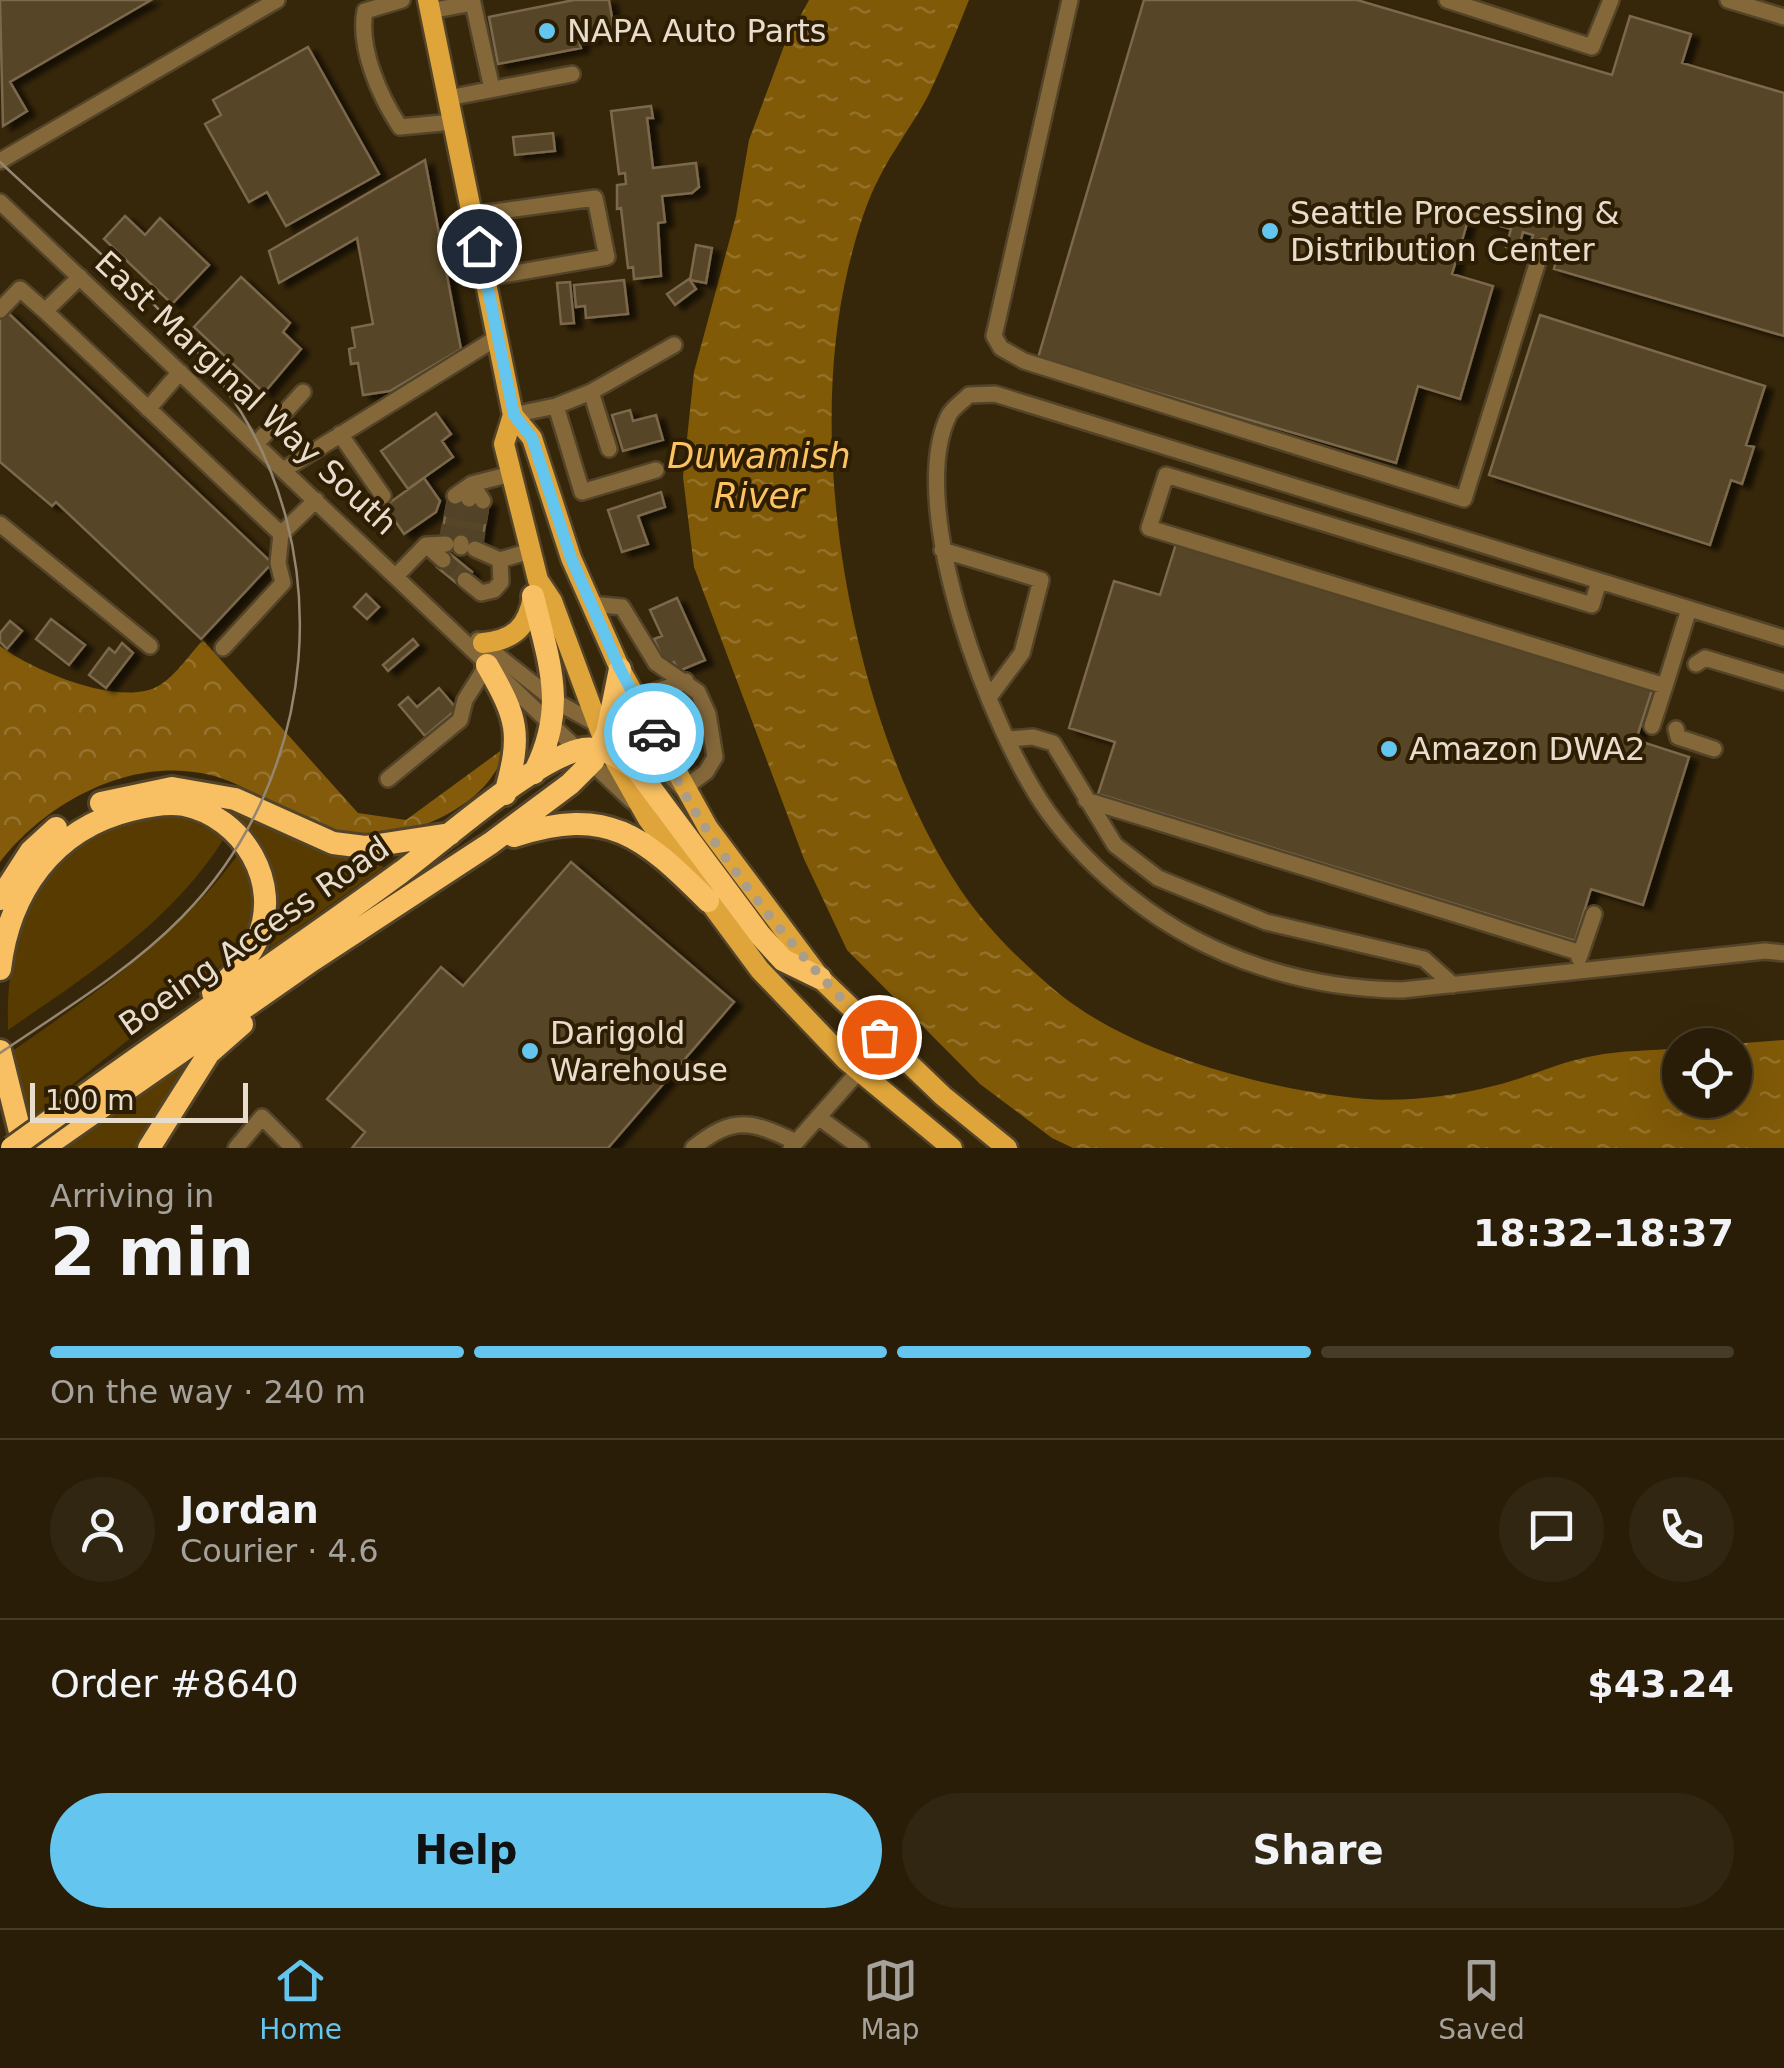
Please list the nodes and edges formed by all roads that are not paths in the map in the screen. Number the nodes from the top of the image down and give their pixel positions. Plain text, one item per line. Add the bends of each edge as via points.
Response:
1 (277, 0) edge
2 (402, 0) edge
3 (1070, 0) edge
4 (1447, 0) edge
5 (1611, 0) edge
6 (1728, 0) edge
7 (480, 1) edge
8 (429, 6) edge
9 (1784, 17) edge
10 (572, 74) dead end
11 (492, 90) junction
12 (448, 98) junction
13 (453, 122) junction
14 (0, 161) edge
15 (0, 202) edge
16 (472, 215) junction
17 (1543, 245) dead end
18 (80, 277) junction
19 (485, 278) junction
20 (0, 310) edge
21 (45, 311) junction
22 (498, 338) junction
23 (674, 345) dead end
24 (180, 372) junction
25 (303, 392) dead end
26 (591, 392) junction
27 (556, 406) junction
28 (148, 409) junction
29 (514, 415) junction
30 (340, 434) junction
31 (258, 442) junction
32 (609, 449) dead end
33 (284, 469) junction
34 (656, 470) dead end
35 (511, 474) junction
36 (470, 495) dead end
37 (383, 496) dead end
38 (316, 500) junction
39 (0, 524) edge
40 (282, 534) junction
41 (942, 550) junction
42 (530, 552) junction
43 (500, 560) junction
44 (396, 576) junction
45 (465, 580) dead end
46 (1599, 581) junction
47 (535, 588) junction
48 (590, 604) junction
49 (1689, 609) junction
50 (1784, 638) edge
51 (150, 646) dead end
52 (223, 648) dead end
53 (485, 654) junction
54 (651, 656) junction
55 (1696, 664) dead end
56 (620, 669) junction
57 (686, 680) junction
58 (1784, 682) edge
59 (1665, 686) junction
60 (990, 696) junction
61 (634, 698) junction
62 (555, 701) junction
63 (554, 725) junction
64 (1652, 726) dead end
65 (1676, 729) dead end
66 (1010, 738) junction
67 (599, 743) junction
68 (1714, 748) dead end
69 (532, 776) junction
70 (388, 779) dead end
71 (682, 789) junction
72 (506, 794) junction
73 (1086, 800) junction
74 (454, 833) junction
75 (492, 843) junction
76 (0, 899) edge
77 (708, 901) junction
78 (1594, 914) dead end
79 (1581, 952) junction
80 (1784, 953) edge
81 (311, 961) junction
82 (0, 970) edge
83 (1575, 972) junction
84 (820, 978) junction
85 (1453, 985) junction
86 (0, 1050) edge
87 (138, 1057) junction
88 (858, 1071) junction
89 (818, 1117) junction
90 (65, 1121) junction
91 (0, 1140) edge
92 (794, 1145) edge
93 (3, 1148) edge
94 (12, 1148) edge
95 (24, 1148) edge
96 (43, 1148) edge
97 (149, 1148) edge
98 (236, 1148) edge
99 (294, 1148) edge
100 (693, 1148) edge
101 (861, 1148) edge
102 (952, 1148) edge
103 (1007, 1148) edge

1 - 14 street
2 - 13 street via 366,12 362,26 382,100 400,126
3 - 17 street via 994,336 1024,361 1464,499
4 - 5 street via 1592,47
6 - 9 street
7 - 8 street
7 - 11 street
8 - 12 main road
10 - 11 street
11 - 12 street
12 - 13 main road
13 - 16 main road
15 - 18 street, East Marginal Way South
16 - 19 main road
16 - 19 street via 595,198 607,257
18 - 21 street
18 - 24 street, East Marginal Way South
19 - 22 main road
20 - 21 street via 20,289
21 - 28 street
22 - 29 main road
22 - 30 street
23 - 26 street
24 - 28 street
24 - 31 street, East Marginal Way South
25 - 31 street
26 - 27 street
26 - 32 street
27 - 29 street
27 - 34 street via 582,492
28 - 40 street
29 - 35 main road via 504,444
29 - 48 main road via 532,438
30 - 33 street
30 - 37 street
31 - 33 street, East Marginal Way South
33 - 38 street, East Marginal Way South
35 - 36 street
35 - 42 main road
38 - 40 street
38 - 44 street, East Marginal Way South
39 - 51 street
40 - 52 street via 283,584
41 - 46 street via 936,492 948,414 968,395 995,394
41 - 60 street via 954,604
41 - 60 street via 1041,580 1022,653
42 - 43 street
42 - 47 main road
43 - 44 street via 426,545
43 - 45 street via 501,582 494,590 481,593
44 - 53 street, East Marginal Way South
46 - 49 street
46 - 59 street via 1592,605 1166,475 1150,528
47 - 53 main road via 519,632
47 - 62 highway
47 - 67 main road via 552,601
48 - 54 street via 622,607
48 - 56 main road
49 - 50 street
49 - 59 street
53 - 62 street
53 - 63 street
53 - 70 street via 460,720
53 - 72 highway via 518,734
54 - 56 street
54 - 57 street
55 - 58 street via 1705,658
56 - 61 main road
56 - 67 highway
57 - 61 street
57 - 71 street via 708,714 715,757
59 - 64 street
60 - 66 street
61 - 71 main road
62 - 63 highway
62 - 67 street
63 - 67 street
63 - 69 highway
65 - 68 street via 1678,738
66 - 73 street via 1053,744
66 - 85 street via 1066,836 1169,924 1300,980 1357,990
67 - 69 highway, Boeing Access Road
67 - 71 street via 646,751
67 - 75 highway via 570,784
67 - 77 main road
67 - 84 highway via 645,779 783,960
69 - 72 highway, Boeing Access Road
71 - 84 main road
72 - 74 highway, Boeing Access Road
73 - 79 street
73 - 85 street via 1115,845 1158,878 1266,922 1424,960
74 - 76 highway via 350,846 312,836 235,798 172,788 133,793 86,810 49,834
74 - 87 highway, Boeing Access Road
75 - 77 highway via 549,824 607,826 663,856
75 - 81 highway, Boeing Access Road
77 - 88 main road via 760,970
78 - 79 street
79 - 83 street
80 - 83 street
81 - 90 highway, Boeing Access Road
81 - 97 highway via 209,1053
82 - 87 highway via 16,904 52,851 82,828 150,805 181,805 226,823 261,875 264,908 257,940 230,978
83 - 85 street
84 - 103 main road
86 - 95 highway
87 - 90 highway, Boeing Access Road
88 - 89 street
88 - 102 main road
89 - 92 street
89 - 101 street
90 - 94 highway, Boeing Access Road, bridge
90 - 96 highway, Boeing Access Road
91 - 93 highway
92 - 100 street via 740,1122
98 - 99 street via 262,1117

